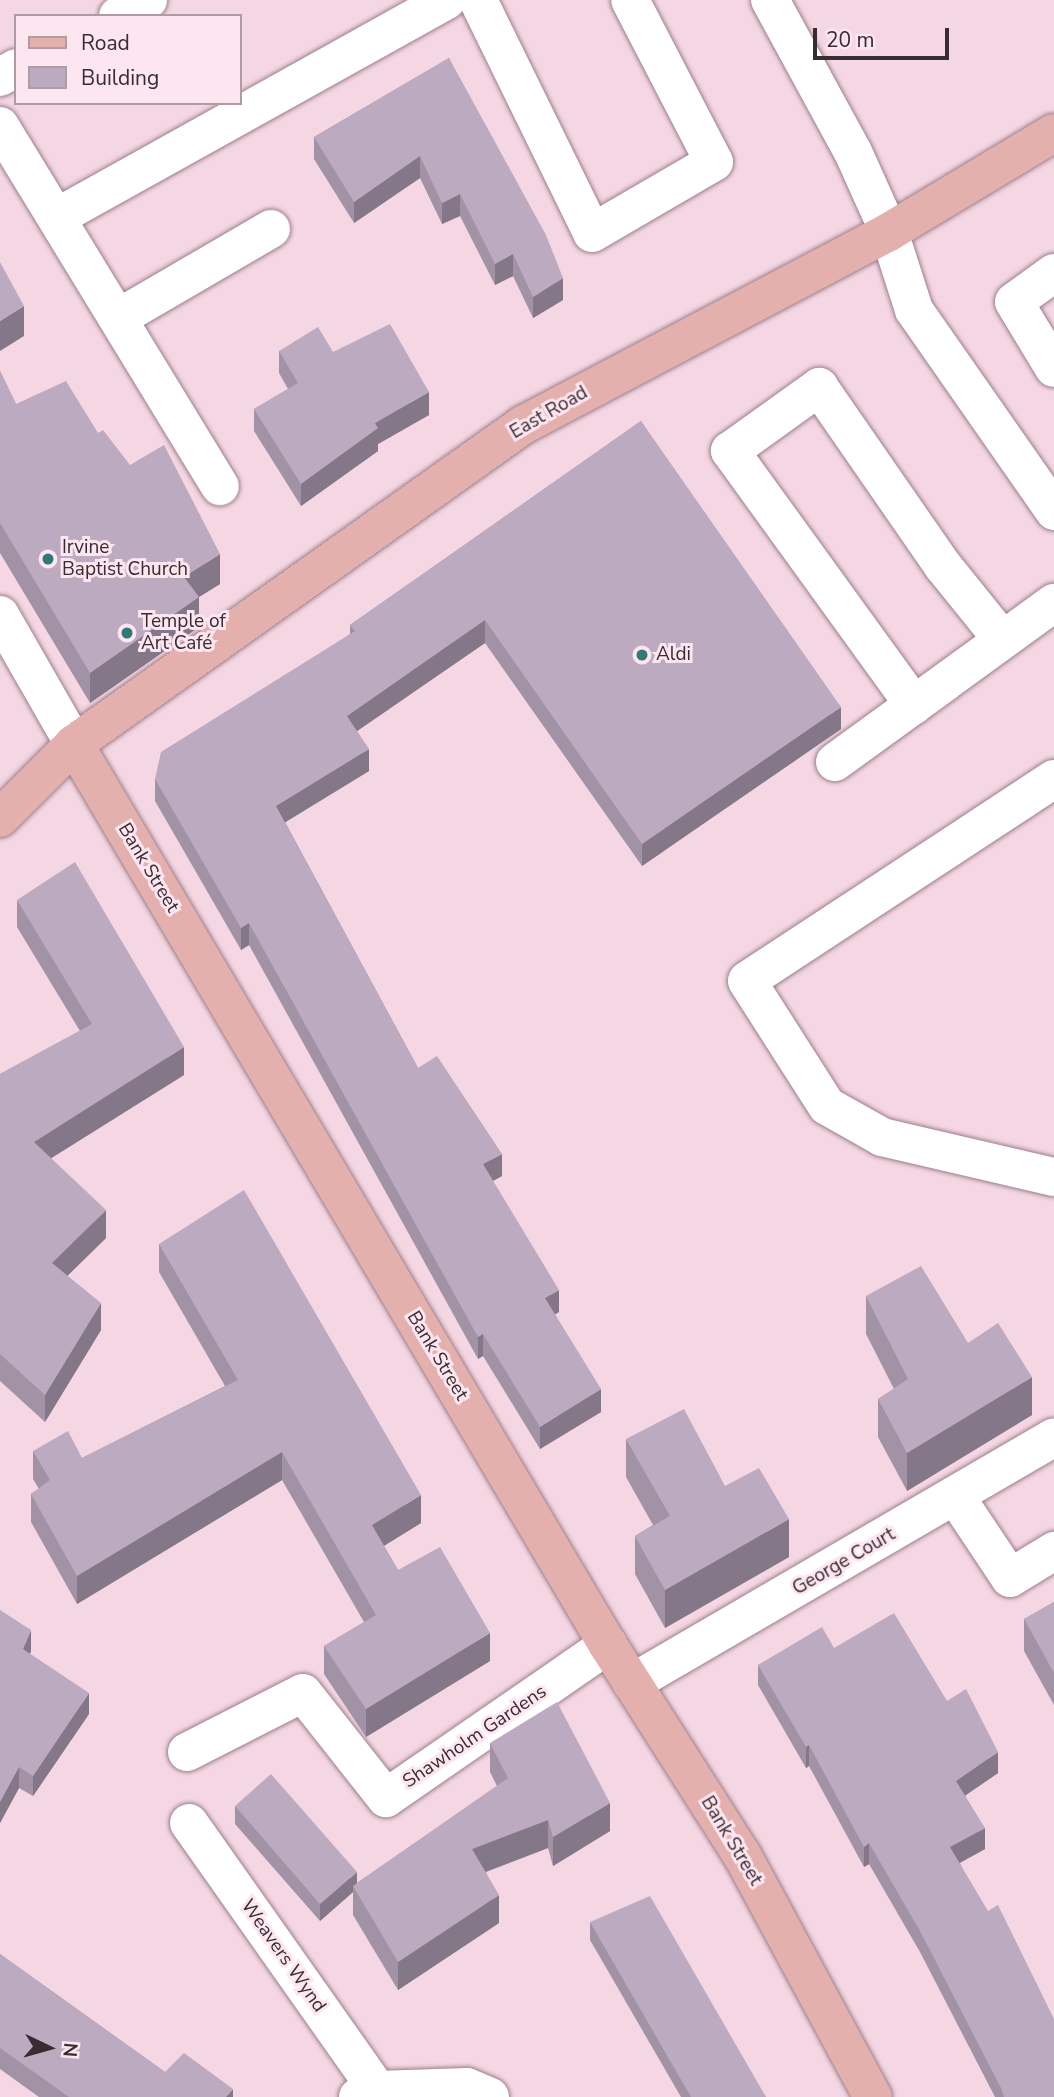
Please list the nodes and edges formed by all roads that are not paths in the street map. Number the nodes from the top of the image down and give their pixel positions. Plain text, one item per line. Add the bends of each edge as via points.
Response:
1 (148, 0) edge
2 (447, 0) edge
3 (478, 0) edge
4 (630, 0) edge
5 (770, 0) edge
6 (122, 14) edge
7 (0, 126) edge
8 (1054, 133) edge
9 (57, 217) junction
10 (271, 229) dead end
11 (889, 232) junction
12 (1054, 273) edge
13 (118, 318) junction
14 (1054, 368) edge
15 (220, 486) dead end
16 (1049, 496) edge
17 (1054, 603) edge
18 (0, 615) edge
19 (1002, 639) junction
20 (914, 705) junction
21 (74, 744) junction
22 (835, 762) dead end
23 (1054, 779) edge
24 (0, 818) edge
25 (1054, 1177) edge
26 (1054, 1437) edge
27 (956, 1497) junction
28 (1054, 1550) edge
29 (608, 1645) junction
30 (632, 1683) junction
31 (187, 1752) dead end
32 (189, 1823) dead end
33 (368, 2094) edge
34 (489, 2097) edge
35 (873, 2097) edge

1 - 6 street
2 - 9 street
3 - 4 street via 593,233 714,162
5 - 11 street via 853,152
7 - 9 street
8 - 11 main road, East Road
9 - 13 street
10 - 13 street
11 - 16 street via 914,310
11 - 21 main road, East Road via 523,425
12 - 14 street via 1014,302
13 - 15 street
17 - 19 street
18 - 21 street, Bank Street
19 - 20 street
19 - 20 street via 943,566 819,387 730,451
20 - 22 street
21 - 24 main road, East Road
21 - 29 main road, Bank Street
23 - 25 street via 747,981 827,1106 882,1137
26 - 27 street, George Court
27 - 28 street via 1010,1578
27 - 30 street, George Court
29 - 30 main road, Bank Street
29 - 31 street, Shawholm Gardens via 386,1798 303,1693
30 - 35 main road, Bank Street via 742,1855
32 - 33 street, Weavers Wynd
33 - 34 street, Weavers Wynd via 467,2087

